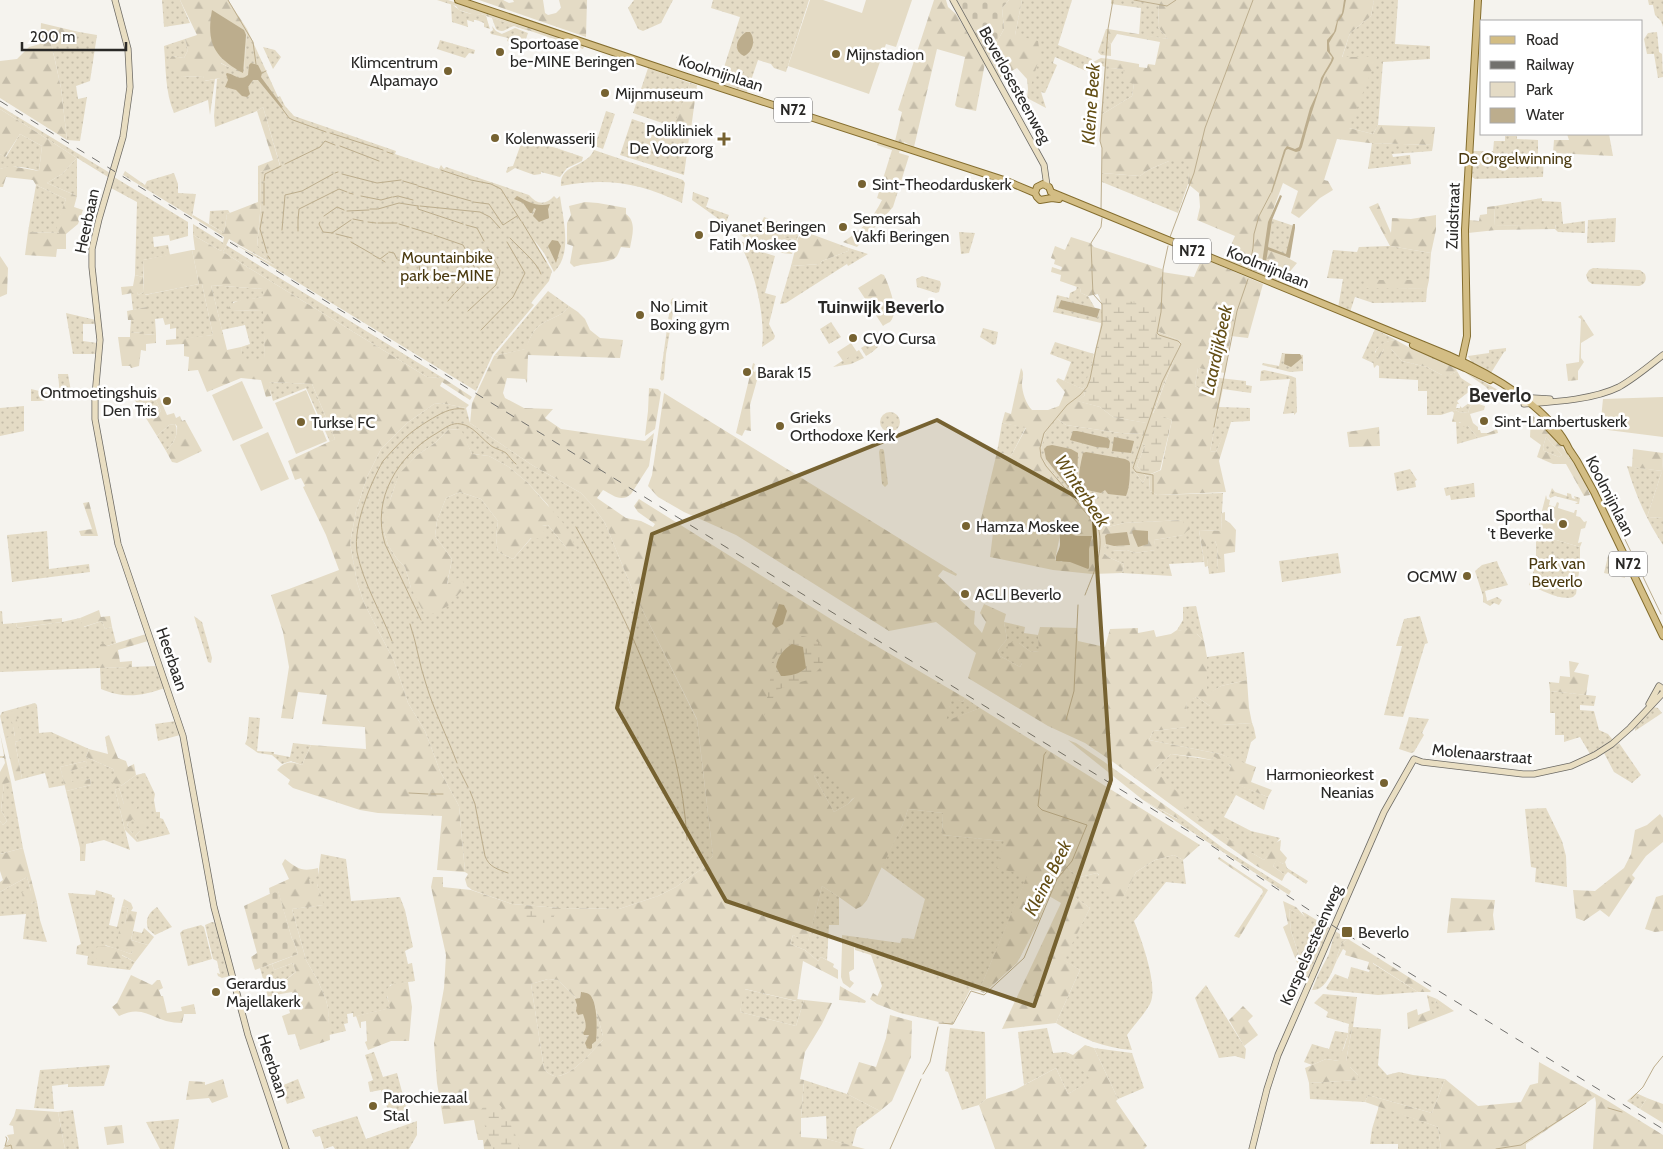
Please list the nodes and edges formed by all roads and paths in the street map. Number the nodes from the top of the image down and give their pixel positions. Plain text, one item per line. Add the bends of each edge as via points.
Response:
1 (115, 0) edge
2 (458, 0) edge
3 (953, 0) edge
4 (1478, 0) edge
5 (1043, 190) junction
6 (1663, 355) edge
7 (1458, 361) junction
8 (1557, 400) junction
9 (1526, 402) junction
10 (1550, 402) junction
11 (1543, 416) junction
12 (1570, 451) junction
13 (1663, 636) edge
14 (1662, 689) edge
15 (1414, 759) joint
16 (286, 1149) edge
17 (1252, 1149) edge

1 - 16 street, Heerbaan via 127,43 129,100 92,250 100,340 95,418 118,544 183,736 214,908 248,1035
2 - 5 main road, Koolmijnlaan / N72 via 1004,180
3 - 5 street, Beverlosesteenweg via 1045,167
4 - 7 main road, Zuidstraat via 1465,230 1466,336
5 - 7 main road, Koolmijnlaan / N72
6 - 8 street via 1614,389 1593,396
7 - 9 main road, Koolmijnlaan / N72 via 1497,380
8 - 9 street via 1542,398
8 - 10 street
9 - 10 street
9 - 11 main road, Koolmijnlaan / N72
9 - 12 main road, Koolmijnlaan / N72
10 - 11 street via 1544,408
11 - 12 main road, Koolmijnlaan / N72 via 1560,433
12 - 13 main road, Koolmijnlaan / N72 via 1594,492
14 - 15 street, Molenaarstraat via 1630,728 1612,744 1561,769 1523,774
15 - 17 street, Korspelsesteenweg via 1384,812 1278,1055

